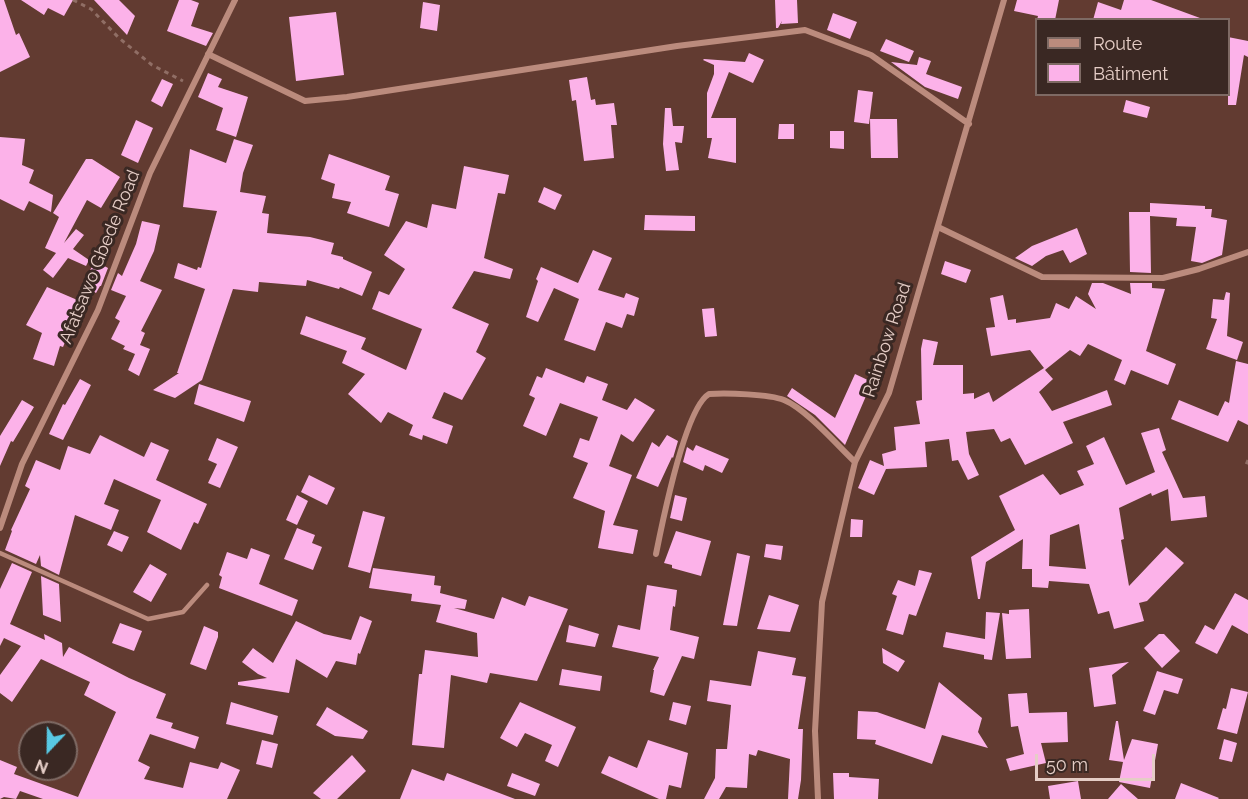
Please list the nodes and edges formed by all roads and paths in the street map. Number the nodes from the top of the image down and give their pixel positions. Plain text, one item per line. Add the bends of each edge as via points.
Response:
1 (73, 0) edge
2 (235, 0) edge
3 (1004, 0) edge
4 (208, 54) junction
5 (193, 86) junction
6 (969, 124) junction
7 (938, 227) junction
8 (1248, 252) edge
9 (1248, 460) edge
10 (855, 462) junction
11 (1248, 467) edge
12 (0, 528) edge
13 (0, 554) edge
14 (656, 554) dead end
15 (207, 585) dead end
16 (819, 799) edge

1 - 5 path via 91,9 152,65
2 - 4 street, Afatsawo Gbede Road
3 - 6 street, Rainbow Road
4 - 5 street, Afatsawo Gbede Road
4 - 6 street via 305,101 805,30 871,55
5 - 12 street, Afatsawo Gbede Road via 150,173 98,310 22,464
6 - 7 street, Rainbow Road
7 - 8 street via 1042,277 1163,278
7 - 10 street, Rainbow Road via 889,393
9 - 11 path
10 - 14 street via 787,401 771,396 709,394 700,403 670,484
10 - 16 street, Rainbow Road via 822,602 816,731
13 - 15 lane via 148,619 183,612

